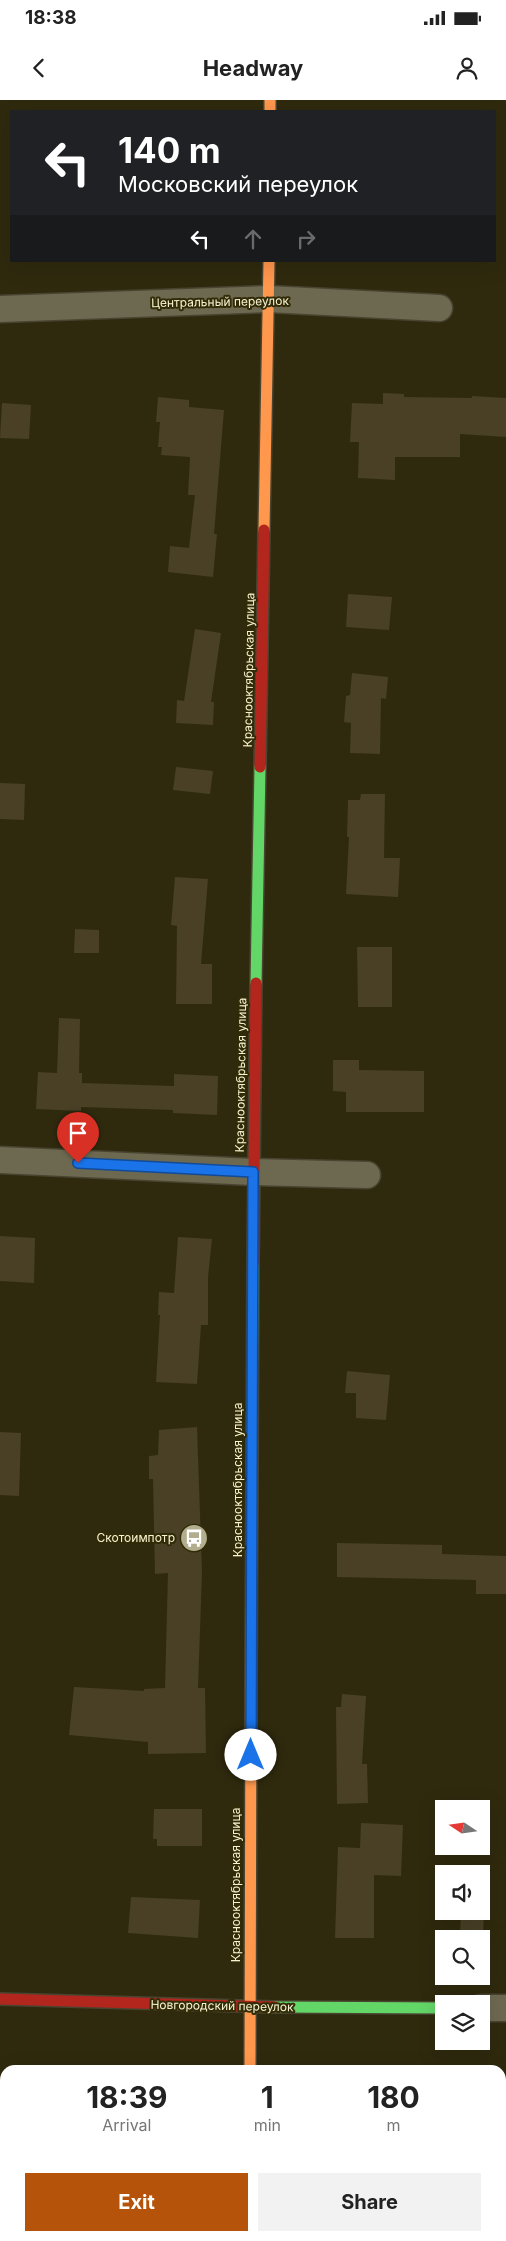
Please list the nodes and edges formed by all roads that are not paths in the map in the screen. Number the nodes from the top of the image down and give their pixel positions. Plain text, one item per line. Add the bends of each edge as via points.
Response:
1 (269, 262) edge
2 (269, 299) junction
3 (439, 308) dead end
4 (0, 309) edge
5 (0, 1160) edge
6 (253, 1172) junction
7 (367, 1175) dead end
8 (0, 2000) edge
9 (250, 2007) junction
10 (435, 2008) edge
11 (490, 2008) edge
12 (506, 2008) edge
13 (250, 2065) edge

1 - 2 main road, Краснооктябрьская улица
2 - 3 street, Центральный переулок
2 - 4 street, Центральный переулок
2 - 6 main road, Краснооктябрьская улица
5 - 6 street
6 - 7 street
6 - 9 main road, Краснооктябрьская улица
8 - 9 main road, Новгородский переулок
9 - 10 main road, Новгородский переулок
9 - 13 main road, Краснооктябрьская улица
11 - 12 street

